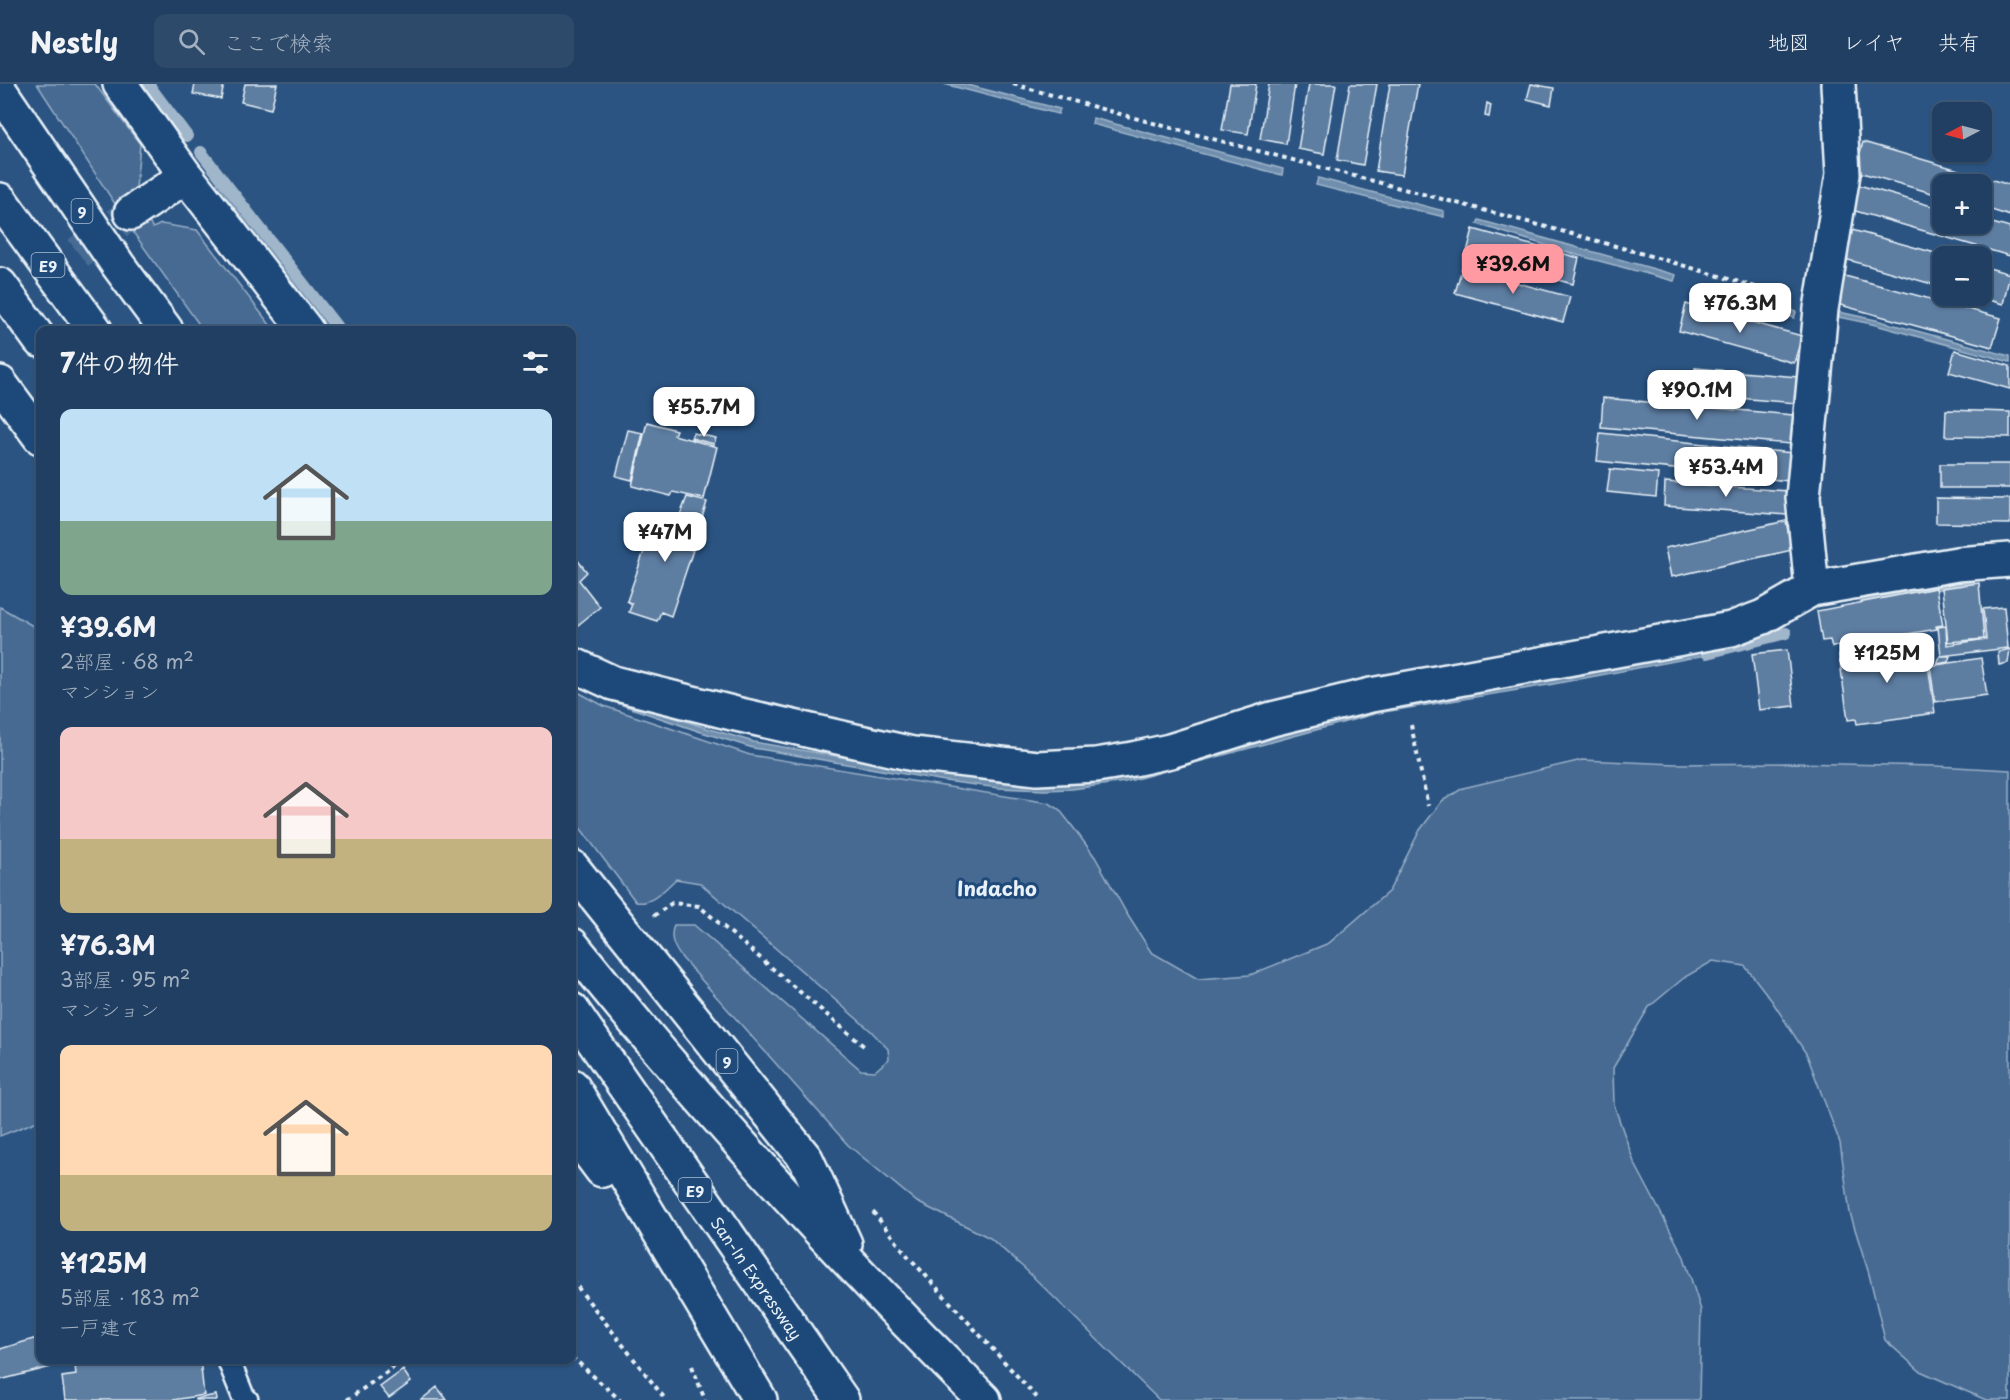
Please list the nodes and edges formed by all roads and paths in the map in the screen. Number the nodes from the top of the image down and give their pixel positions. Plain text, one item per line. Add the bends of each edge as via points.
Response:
1 (120, 84) edge
2 (1013, 84) edge
3 (1838, 84) edge
4 (0, 91) edge
5 (186, 176) junction
6 (0, 200) edge
7 (131, 213) tunnel mouth
8 (0, 285) edge
9 (1822, 304) junction
10 (92, 326) edge
11 (163, 326) edge
12 (303, 326) edge
13 (36, 334) edge
14 (0, 383) edge
15 (36, 432) edge
16 (2010, 560) edge
17 (1812, 590) junction
18 (576, 666) edge
19 (1411, 722) dead end
20 (1428, 806) dead end
21 (576, 872) edge
22 (654, 916) dead end
23 (576, 950) edge
24 (576, 1016) edge
25 (576, 1047) edge
26 (866, 1048) dead end
27 (576, 1093) edge
28 (576, 1135) edge
29 (857, 1270) junction
30 (576, 1285) edge
31 (697, 1296) junction
32 (576, 1361) edge
33 (230, 1364) edge
34 (398, 1364) edge
35 (692, 1366) dead end
36 (819, 1369) junction
37 (247, 1400) edge
38 (347, 1400) edge
39 (620, 1400) edge
40 (666, 1400) edge
41 (705, 1400) edge
42 (760, 1400) edge
43 (842, 1400) edge
44 (984, 1400) edge

1 - 5 main road
2 - 9 path
3 - 9 main road via 1843,174
4 - 11 main road, 9
5 - 7 main road
5 - 12 main road
6 - 10 main road, E9
8 - 13 main road
9 - 17 main road via 1803,497
14 - 15 main road
16 - 17 main road via 1957,564
17 - 18 main road via 1763,617 1731,628 1393,690 1272,719 1170,751 1084,766 1037,768 913,754 613,683
19 - 20 path
21 - 29 main road, 9 via 806,1159
22 - 26 path via 672,903 699,906
23 - 29 main road via 742,1148
24 - 36 main road, San-In Expressway / E9
25 - 36 main road, San-In Expressway / E9
27 - 31 main road
28 - 31 main road
29 - 44 main road, 9
30 - 40 path
31 - 42 main road
32 - 39 path
33 - 37 lane
34 - 38 path
35 - 41 path
36 - 43 main road, San-In Expressway / E9

